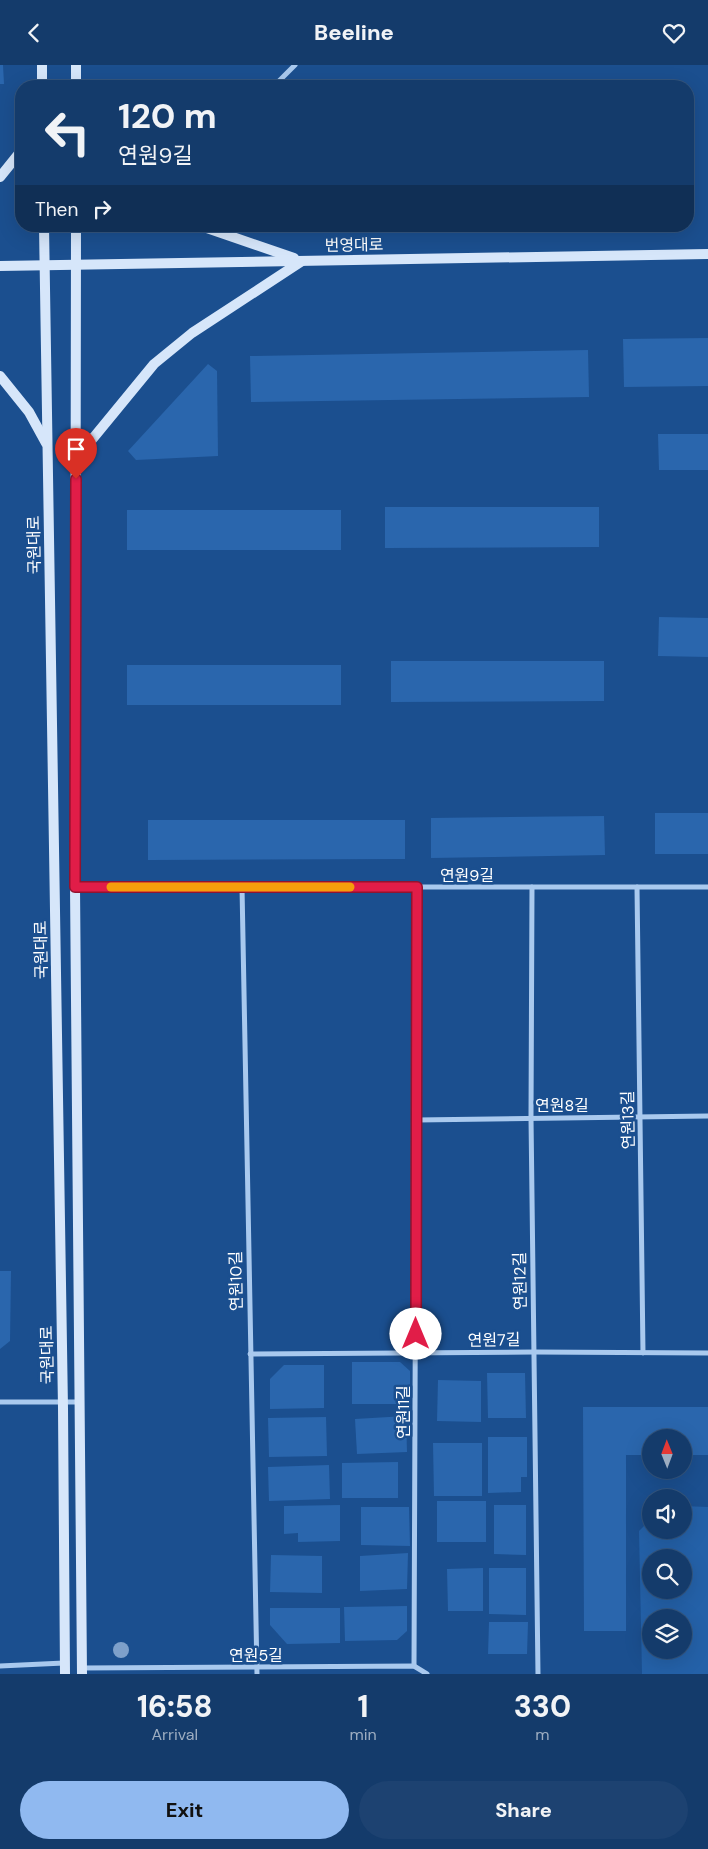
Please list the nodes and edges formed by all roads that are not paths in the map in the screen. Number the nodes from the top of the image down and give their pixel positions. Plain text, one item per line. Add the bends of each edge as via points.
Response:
1 (42, 65) edge
2 (76, 65) edge
3 (295, 65) edge
4 (42, 80) edge
5 (77, 80) edge
6 (280, 80) edge
7 (15, 158) edge
8 (0, 177) edge
9 (44, 232) edge
10 (76, 232) edge
11 (218, 232) edge
12 (708, 254) edge
13 (302, 261) junction
14 (45, 265) junction
15 (75, 265) junction
16 (0, 266) edge
17 (0, 376) edge
18 (48, 445) junction
19 (76, 459) junction
20 (75, 887) junction
21 (242, 887) junction
22 (417, 887) junction
23 (532, 887) junction
24 (637, 887) junction
25 (708, 887) edge
26 (708, 1116) edge
27 (640, 1117) junction
28 (531, 1118) junction
29 (417, 1120) junction
30 (534, 1352) junction
31 (416, 1353) junction
32 (642, 1353) junction
33 (708, 1353) edge
34 (250, 1354) junction
35 (0, 1402) edge
36 (63, 1402) junction
37 (80, 1402) junction
38 (65, 1663) junction
39 (0, 1666) edge
40 (414, 1666) junction
41 (82, 1671) edge
42 (256, 1671) edge
43 (65, 1674) edge
44 (427, 1674) edge
45 (538, 1674) edge

1 - 4 street
2 - 5 street
3 - 6 street
7 - 8 street
9 - 14 street, 국원대로
10 - 15 street, 국원대로
11 - 13 street
12 - 13 street, 번영대로
13 - 15 street, 번영대로
13 - 19 street via 192,333 154,364
14 - 15 street, 번영대로
14 - 16 street, 번영대로
14 - 18 street, 국원대로
15 - 19 street, 국원대로
17 - 18 street via 29,412
18 - 36 street, 국원대로
19 - 20 street, 국원대로
20 - 21 street, 연원9길
20 - 37 street, 국원대로
21 - 22 street, 연원9길
21 - 34 street, 연원10길
22 - 23 street, 연원9길
22 - 29 street, 연원11길
23 - 24 street, 연원9길
23 - 28 street, 연원12길
24 - 25 street, 연원9길
24 - 27 street, 연원13길
26 - 27 street, 연원8길
27 - 28 street, 연원8길
27 - 32 street, 연원13길
28 - 29 street, 연원8길
28 - 30 street, 연원12길
29 - 31 street, 연원11길
30 - 31 street, 연원7길
30 - 32 street, 연원7길
30 - 45 street, 연원12길
31 - 34 street, 연원7길
31 - 40 street, 연원11길
32 - 33 street, 연원7길
34 - 42 street, 연원10길
35 - 36 street
36 - 37 street
36 - 38 street, 국원대로
37 - 41 street, 국원대로
38 - 39 street
38 - 43 street, 국원대로
40 - 42 street, 연원5길
40 - 44 street
41 - 42 street, 연원5길

